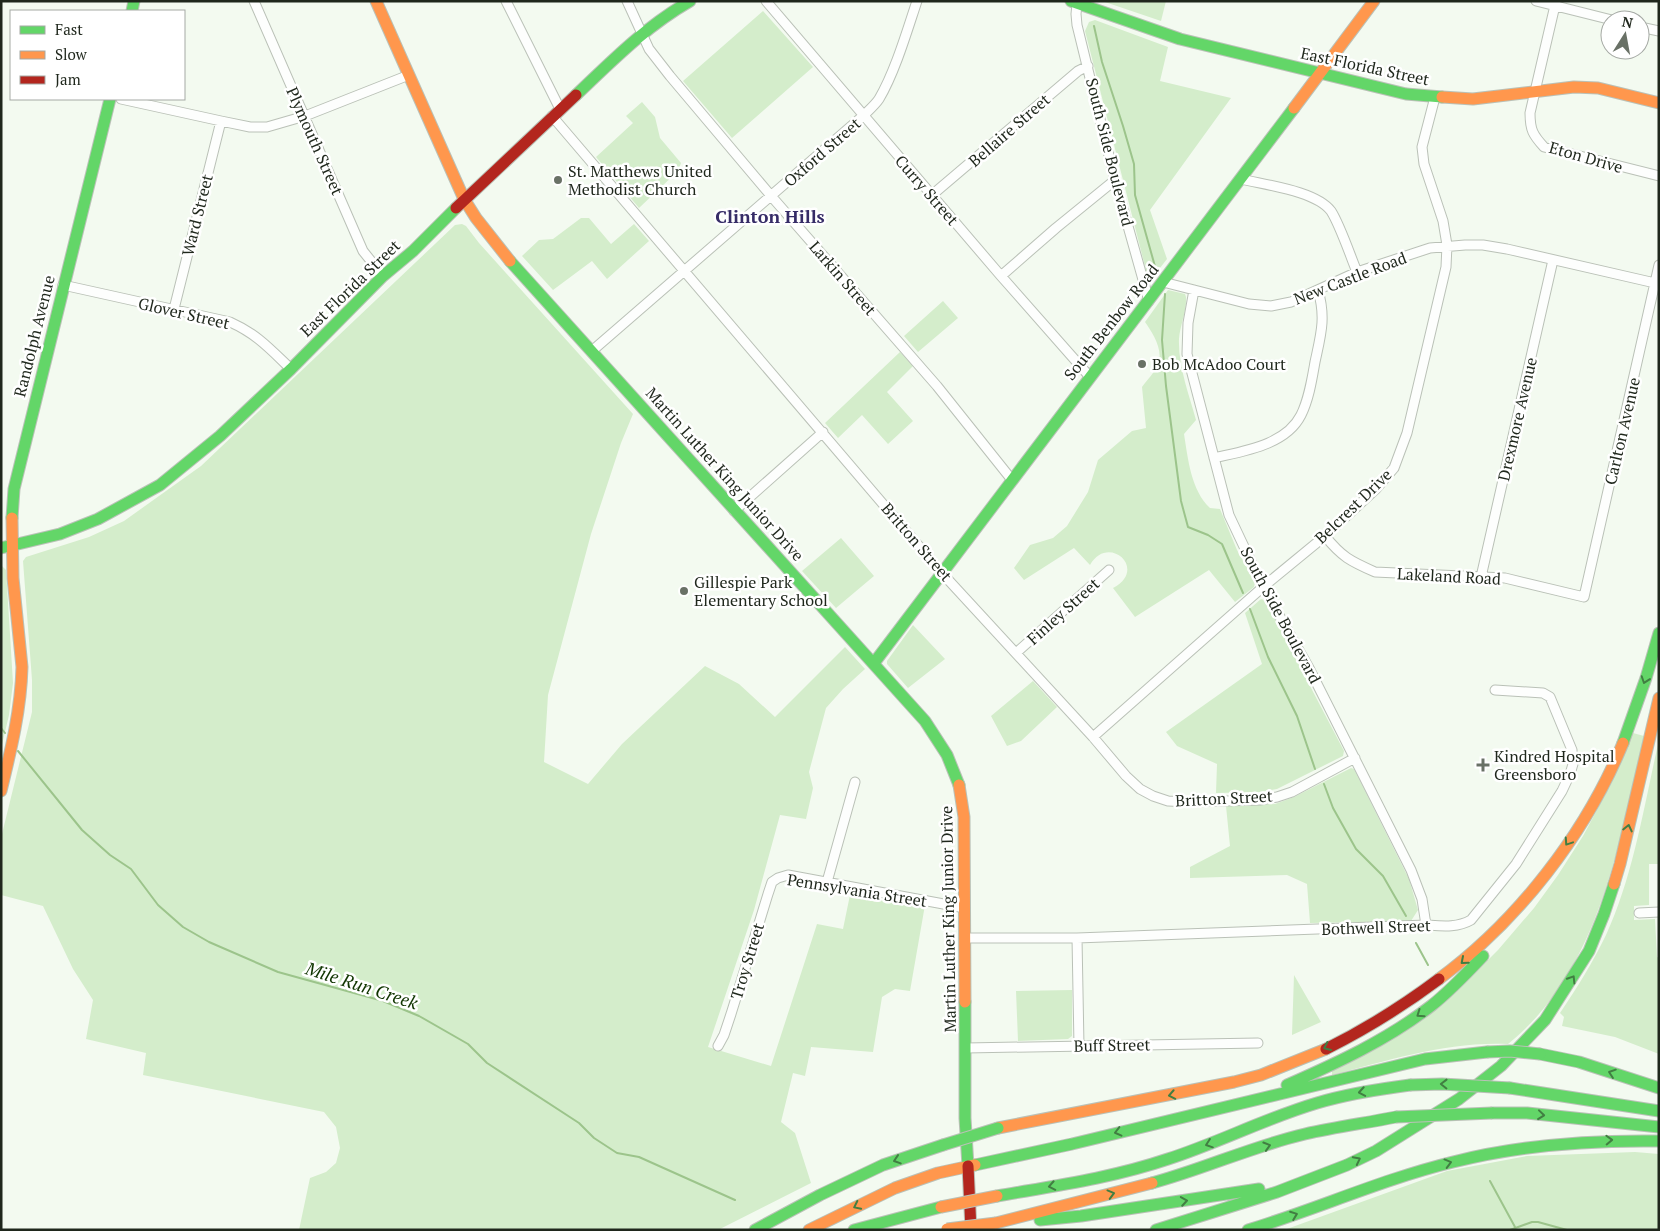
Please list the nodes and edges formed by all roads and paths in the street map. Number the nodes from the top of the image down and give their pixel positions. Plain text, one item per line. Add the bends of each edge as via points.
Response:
1 (254, 1) edge
2 (376, 1) edge
3 (506, 1) edge
4 (627, 1) edge
5 (690, 1) edge
6 (766, 1) edge
7 (917, 1) edge
8 (1374, 1) edge
9 (1536, 1) edge
10 (1074, 2) edge
11 (1556, 4) edge
12 (1600, 17) edge
13 (641, 34) junction
14 (1088, 66) junction
15 (1320, 74) junction
16 (409, 75) junction
17 (1535, 90) junction
18 (1435, 98) junction
19 (110, 100) edge
20 (126, 100) edge
21 (1659, 102) edge
22 (556, 112) junction
23 (305, 116) junction
24 (864, 116) junction
25 (221, 121) junction
26 (1659, 176) edge
27 (1241, 178) junction
28 (1116, 180) junction
29 (932, 196) junction
30 (772, 197) junction
31 (464, 199) junction
32 (1447, 245) junction
33 (1553, 260) junction
34 (1659, 265) edge
35 (684, 271) junction
36 (1357, 272) junction
37 (383, 276) junction
38 (1001, 276) junction
39 (1162, 282) junction
40 (1655, 283) junction
41 (63, 285) junction
42 (1194, 290) junction
43 (1318, 290) junction
44 (1149, 300) junction
45 (174, 309) junction
46 (593, 350) junction
47 (291, 369) junction
48 (1090, 377) junction
49 (823, 432) junction
50 (1214, 458) junction
51 (1012, 480) junction
52 (734, 511) junction
53 (1325, 536) junction
54 (7, 547) edge
55 (1109, 570) dead end
56 (942, 572) junction
57 (1481, 577) junction
58 (1263, 588) junction
59 (1584, 597) joint
60 (1659, 633) edge
61 (1016, 653) junction
62 (874, 663) junction
63 (1495, 690) dead end
64 (1659, 698) edge
65 (1093, 737) junction
66 (1355, 758) junction
67 (855, 782) dead end
68 (1, 791) edge
69 (1556, 860) junction
70 (778, 878) joint
71 (827, 882) junction
72 (965, 908) junction
73 (1639, 912) dead end
74 (1659, 912) edge
75 (1426, 925) junction
76 (966, 938) junction
77 (1077, 938) junction
78 (1258, 1043) dead end
79 (718, 1046) dead end
80 (1079, 1046) junction
81 (966, 1048) junction
82 (1659, 1088) edge
83 (1659, 1111) edge
84 (1200, 1112) junction
85 (1659, 1127) edge
86 (1659, 1141) edge
87 (968, 1166) junction
88 (1312, 1178) junction
89 (996, 1223) junction
90 (756, 1230) edge
91 (810, 1230) edge
92 (854, 1230) edge
93 (946, 1230) edge
94 (971, 1230) edge
95 (1156, 1230) edge
96 (1248, 1230) edge

1 - 23 street, Plymouth Street
2 - 16 main road, Martin Luther King Junior Drive
3 - 22 street, Britton Street
4 - 13 street, Larkin Street
5 - 13 main road, East Florida Street
6 - 24 street, Curry Street
7 - 24 street, Oxford Street via 886,83 878,100
8 - 15 main road, South Benbow Road
9 - 11 street
10 - 14 street, South Side Boulevard
10 - 15 main road, East Florida Street via 1180,39
11 - 12 street
11 - 17 street, Eton Drive
13 - 22 main road, East Florida Street
13 - 30 street, Larkin Street via 670,76
14 - 28 street, South Side Boulevard
14 - 29 street, Bellaire Street via 1078,71
15 - 18 main road, East Florida Street
15 - 27 main road, South Benbow Road
16 - 23 street
16 - 31 main road, Martin Luther King Junior Drive
17 - 18 main road, East Florida Street via 1473,99
17 - 21 main road, East Florida Street via 1598,88
17 - 26 street, Eton Drive via 1530,126 1544,147
18 - 32 street, Belcrest Drive via 1422,147
19 - 41 main road, Randolph Avenue
20 - 25 street
22 - 31 main road, East Florida Street
22 - 35 street, Britton Street
23 - 25 street via 267,127
23 - 37 street, Plymouth Street via 363,251
24 - 29 street, Curry Street
24 - 30 street, Oxford Street
25 - 45 street, Ward Street
27 - 36 street via 1309,196 1324,204 1334,218
27 - 39 main road, South Benbow Road
28 - 38 street
28 - 44 street, South Side Boulevard
29 - 38 street, Curry Street
30 - 35 street, Oxford Street
30 - 51 street, Larkin Street via 937,386
31 - 37 main road, East Florida Street via 413,251
31 - 46 main road, Martin Luther King Junior Drive via 506,256
32 - 33 street, New Castle Road via 1484,245
32 - 36 street, New Castle Road
32 - 53 street, Belcrest Drive via 1446,267 1400,457 1376,489
33 - 40 street, New Castle Road
33 - 57 street, Drexmore Avenue
34 - 40 street, Carlton Avenue
35 - 46 street, Oxford Street
35 - 49 street, Britton Street
36 - 43 street, New Castle Road
37 - 47 main road, East Florida Street
38 - 48 street, Curry Street
39 - 42 street, New Castle Road
39 - 44 main road, South Benbow Road
40 - 59 street, Carlton Avenue
41 - 45 street, Glover Street
41 - 54 main road, Randolph Avenue via 14,489
42 - 43 street, New Castle Road via 1249,304 1271,306 1291,302
42 - 50 street, South Side Boulevard via 1187,354
43 - 50 street via 1323,307 1323,327 1301,415 1291,427 1264,446
44 - 48 main road, South Benbow Road
45 - 47 street, Glover Street via 230,322 248,330
46 - 52 main road, Martin Luther King Junior Drive
47 - 54 main road, East Florida Street via 220,436 160,484 98,519 60,534
48 - 51 main road, South Benbow Road
49 - 52 street
49 - 56 street, Britton Street
50 - 58 street, South Side Boulevard via 1230,515
51 - 56 main road, South Benbow Road
52 - 62 main road, Martin Luther King Junior Drive
53 - 57 street, Lakeland Road via 1338,553 1375,572
53 - 58 street, Belcrest Drive
54 - 68 main road, Randolph Avenue via 22,667 22,692
55 - 61 street, Finley Street
56 - 61 street, Britton Street
56 - 62 main road, South Benbow Road
57 - 59 street, Lakeland Road via 1505,578
58 - 65 street, Belcrest Drive
58 - 66 street, South Side Boulevard
60 -> 69 main road via 1652,662 1615,760 1589,812
61 - 65 street, Britton Street
62 - 72 main road, Martin Luther King Junior Drive via 935,734 954,768 964,817
63 - 75 street, Bothwell Street via 1543,693 1550,697 1572,750 1573,764 1562,791 1516,864 1471,920 1450,926
88 -> 64 main road via 1376,1151 1459,1099 1501,1066 1545,1020 1589,951 1604,914 1620,864
65 - 66 street, Britton Street via 1140,789 1168,801 1277,797
66 - 75 street, South Side Boulevard via 1411,870 1422,899
67 - 71 street
69 -> 84 main road via 1524,909 1491,948 1431,1006 1368,1046 1322,1070 1275,1090
69 -> 90 main road, bridge via 1503,924 1445,977 1405,1005 1350,1036 1261,1075 998,1128 944,1145 883,1165 820,1194
70 - 71 street, Pennsylvania Street via 788,876
70 - 79 street, Troy Street via 772,882
71 - 72 street, Pennsylvania Street
72 - 76 main road, Martin Luther King Junior Drive
73 - 74 street
75 - 77 street, Bothwell Street
76 - 77 street, Bothwell Street
76 - 81 main road, Martin Luther King Junior Drive
77 - 80 street
78 - 80 street, Buff Street
80 - 81 street, Buff Street
81 - 87 main road, Martin Luther King Junior Drive
82 -> 84 main road, bridge via 1579,1062 1540,1054 1487,1052 1424,1059
83 -> 92 main road, bridge via 1510,1088 1442,1084 1348,1094 1304,1106 1146,1166 941,1207
84 -> 87 main road
89 -> 85 main road, bridge via 1181,1175 1306,1134 1396,1117 1527,1113
96 -> 86 main road via 1358,1191 1489,1153 1569,1142
87 -> 91 main road via 895,1188
87 - 94 main road, Martin Luther King Junior Drive
89 -> 88 main road via 1081,1216 1268,1188
88 - 95 main road
89 - 93 main road, bridge

